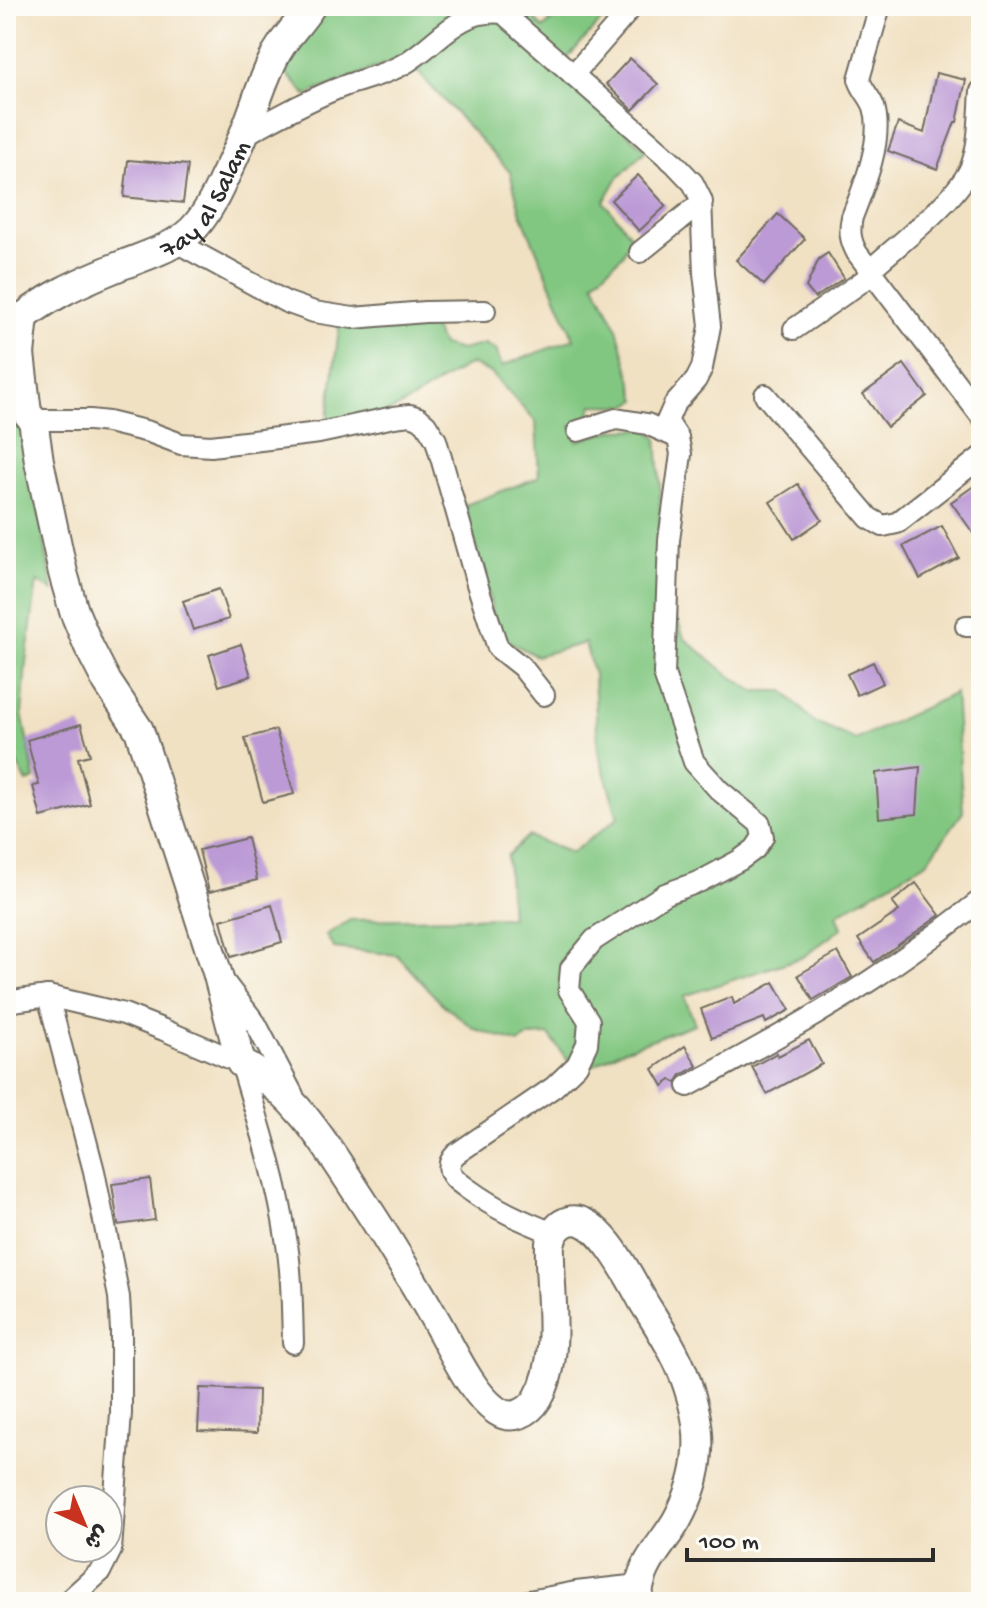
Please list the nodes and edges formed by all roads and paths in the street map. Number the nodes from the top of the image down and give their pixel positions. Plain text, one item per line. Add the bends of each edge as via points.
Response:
1 (311, 6) edge
2 (633, 6) edge
3 (880, 6) edge
4 (573, 75) junction
5 (981, 91) edge
6 (244, 135) junction
7 (702, 202) junction
8 (176, 242) junction
9 (640, 252) dead end
10 (872, 272) junction
11 (485, 311) dead end
12 (15, 326) edge
13 (794, 329) dead end
14 (765, 395) dead end
15 (22, 412) edge
16 (981, 416) edge
17 (578, 431) dead end
18 (678, 438) junction
19 (981, 457) edge
20 (544, 695) dead end
21 (981, 900) edge
22 (217, 972) junction
23 (48, 996) junction
24 (6, 1002) edge
25 (241, 1063) junction
26 (688, 1086) dead end
27 (304, 1117) junction
28 (553, 1233) junction
29 (293, 1343) dead end
30 (639, 1594) edge
31 (67, 1602) edge
32 (524, 1602) edge

1 - 6 street, 7ay al Salam via 280,46
2 - 4 street
3 - 10 street via 859,79 874,108 875,144 850,229 857,253
4 - 6 street via 503,13 487,11 456,24 402,65 311,100
4 - 7 street via 675,164
5 - 10 street via 975,151 960,186
6 - 8 street, 7ay al Salam via 206,212
7 - 9 street
7 - 18 street via 710,326 702,368 667,421
8 - 11 street via 314,312 353,318
8 - 12 street, 7ay al Salam via 81,282 36,307
10 - 13 street
10 - 16 street
12 - 15 street
14 - 19 street via 880,525 897,523
15 - 20 street via 108,422 181,444 211,446 319,433 394,417 419,418 436,440 498,648
15 - 22 street via 39,461 74,611 107,682 139,730
17 - 18 street via 616,419 647,424
18 - 28 street via 664,674 694,762 760,824 763,837 740,860 665,894 594,940 571,968 569,990 589,1021 587,1044 577,1065 450,1161 454,1179 482,1199
21 - 26 street via 869,981
22 - 25 street
22 - 27 street via 256,1024
23 - 24 street
23 - 25 street via 124,1014
23 - 31 street via 97,1187 121,1331 111,1550 100,1572
25 - 27 street via 274,1085
25 - 29 street via 286,1236
27 - 28 street via 391,1244 461,1367 483,1398 506,1416 528,1410 547,1372
28 - 30 street via 577,1220 605,1240 670,1345 693,1408 699,1445 695,1479 676,1522 646,1568
30 - 32 street via 576,1592

